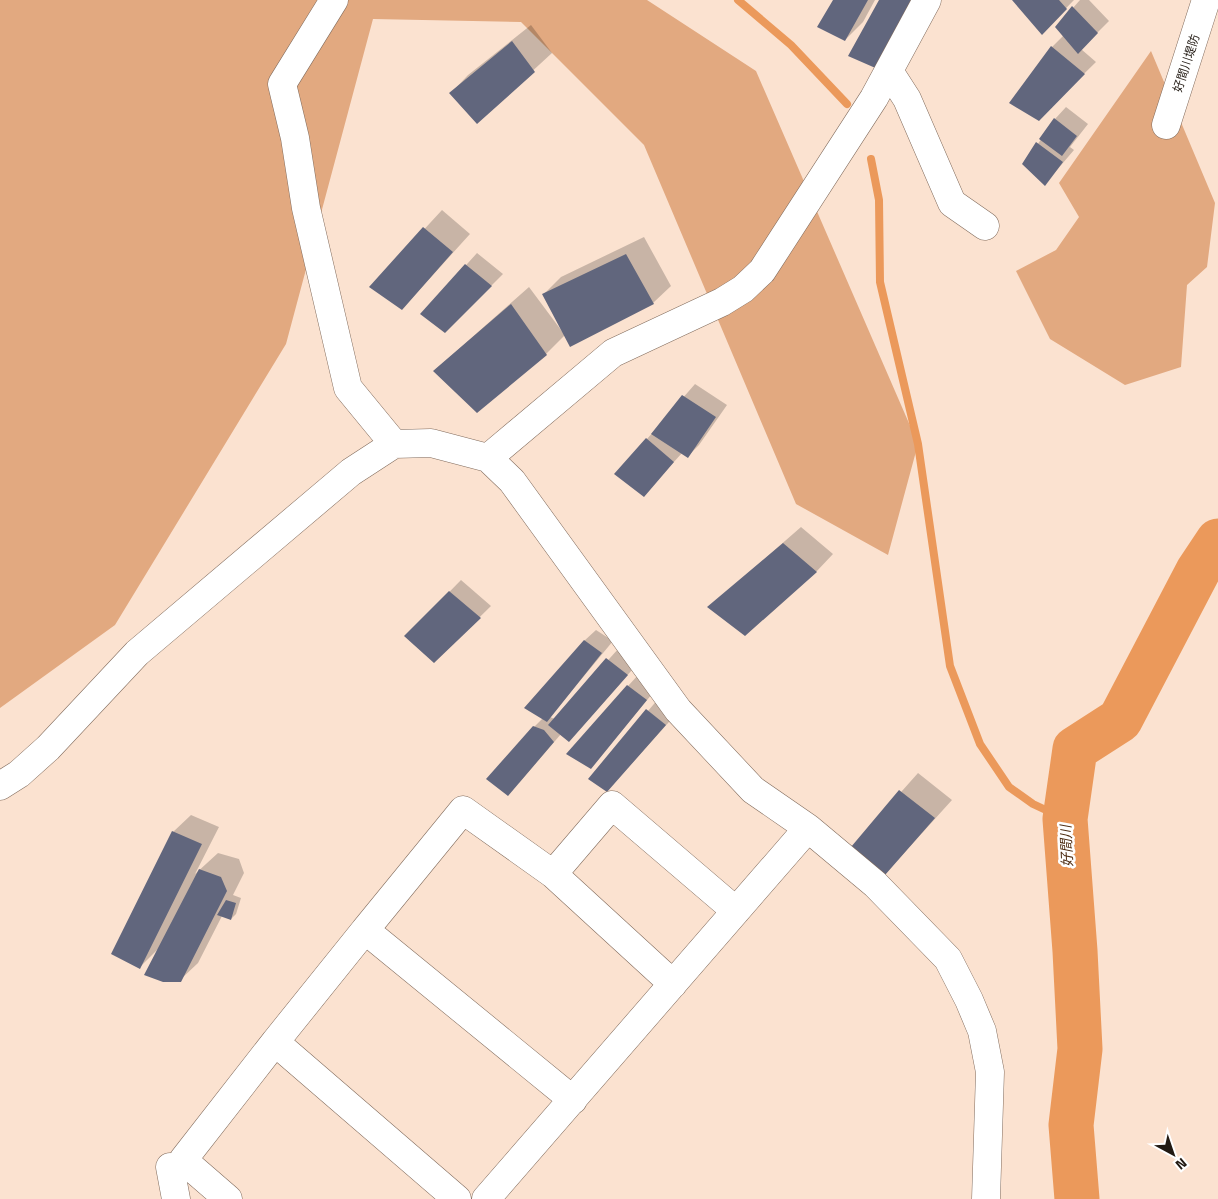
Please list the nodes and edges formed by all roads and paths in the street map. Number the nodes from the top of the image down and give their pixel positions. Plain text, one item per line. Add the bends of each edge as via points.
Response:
1 (334, 0) edge
2 (928, 0) edge
3 (1206, 0) edge
4 (889, 71) junction
5 (1166, 125) dead end
6 (985, 226) dead end
7 (394, 444) junction
8 (488, 458) junction
9 (0, 786) edge
10 (808, 828) junction
11 (553, 874) junction
12 (736, 911) junction
13 (365, 930) junction
14 (673, 984) junction
15 (275, 1042) junction
16 (572, 1100) junction
17 (170, 1168) dead end
18 (176, 1199) edge
19 (228, 1199) edge
20 (457, 1199) edge
21 (486, 1199) edge
22 (986, 1199) edge

1 - 7 street via 282,84 295,138 306,208 348,388
2 - 4 street
3 - 5 street, 好間川堤防
4 - 6 street via 907,100 952,203
4 - 8 street via 762,271 743,289 722,302 613,353
7 - 8 street via 431,443
7 - 9 street via 351,472 137,653 48,748
8 - 10 street via 512,481 678,710 753,790
10 - 12 street
10 - 22 street via 875,884 948,959 969,1000 982,1031 990,1072
11 - 12 street via 612,805
11 - 13 street via 463,810
11 - 14 street
12 - 14 street
13 - 15 street
13 - 16 street
14 - 16 street
15 - 19 street via 183,1160
15 - 20 street
16 - 21 street
17 - 18 street

